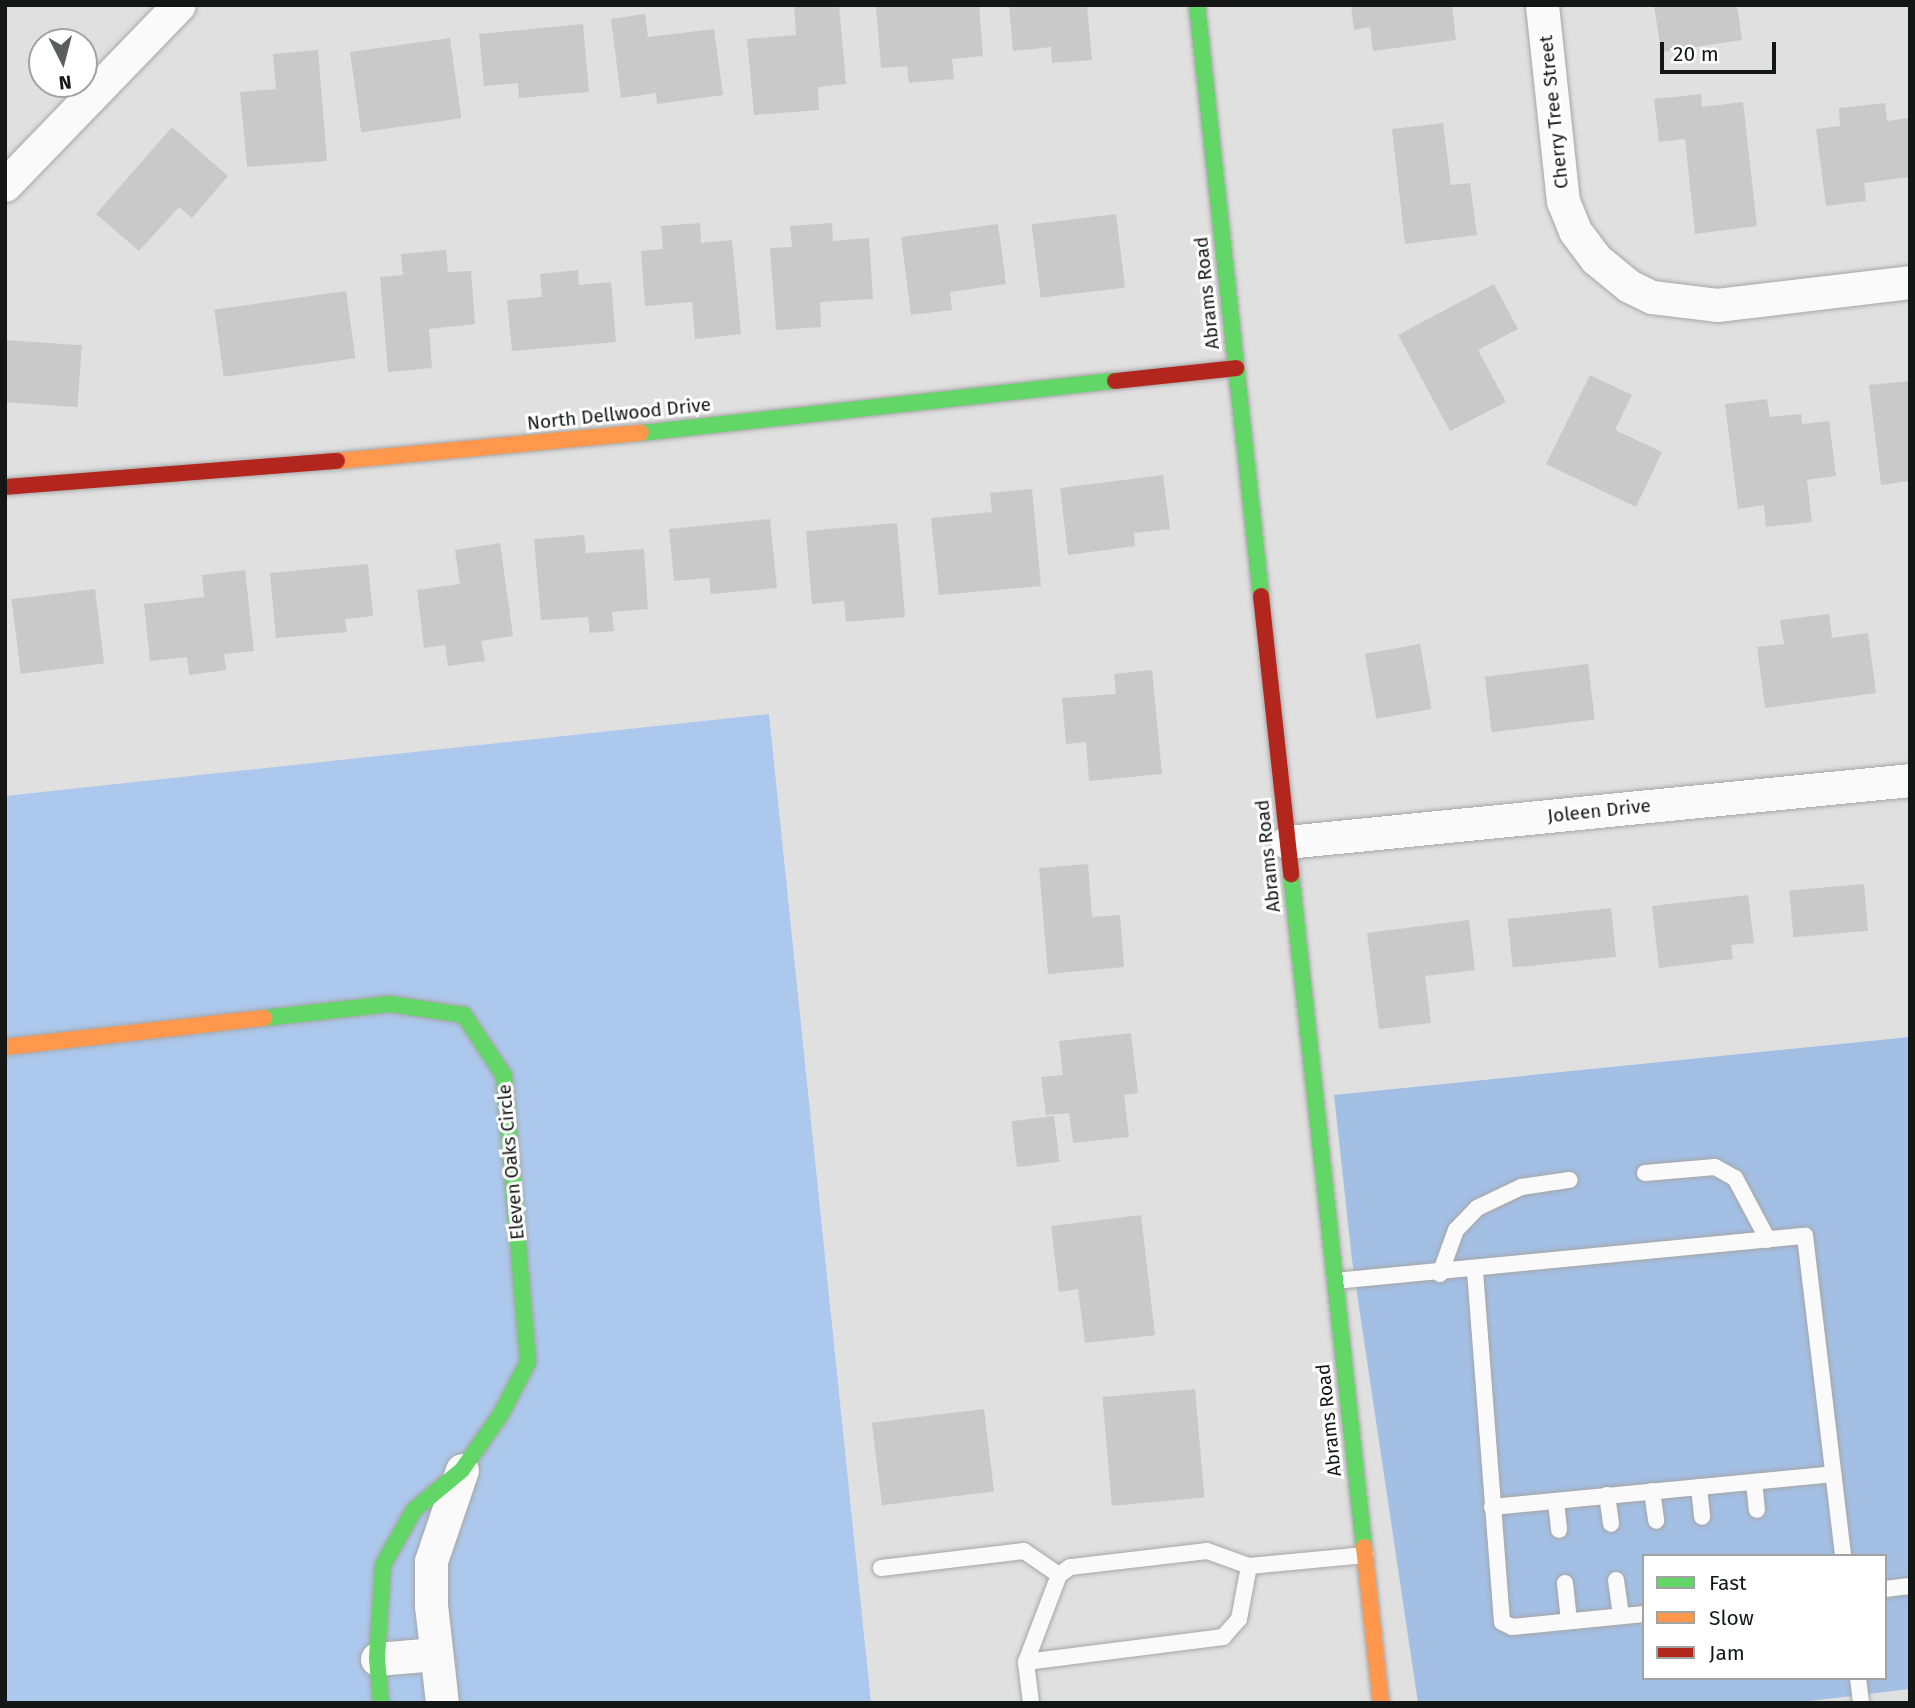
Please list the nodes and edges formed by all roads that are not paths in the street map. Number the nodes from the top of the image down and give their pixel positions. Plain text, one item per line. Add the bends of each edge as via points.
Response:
1 (179, 5) edge
2 (1197, 5) edge
3 (1542, 5) edge
4 (5, 185) edge
5 (1910, 282) edge
6 (1236, 368) junction
7 (5, 487) edge
8 (1910, 780) edge
9 (1287, 842) junction
10 (5, 1047) edge
11 (1645, 1173) dead end
12 (1569, 1180) dead end
13 (1768, 1240) junction
14 (1475, 1271) junction
15 (1440, 1274) junction
16 (1335, 1281) junction
17 (462, 1470) junction
18 (1833, 1474) junction
19 (1754, 1482) junction
20 (1699, 1487) junction
21 (1653, 1491) junction
22 (1608, 1495) junction
23 (1556, 1501) junction
24 (1492, 1507) junction
25 (1757, 1510) dead end
26 (1702, 1517) dead end
27 (1656, 1521) dead end
28 (1611, 1524) dead end
29 (1559, 1530) dead end
30 (1843, 1554) edge
31 (1365, 1555) junction
32 (1250, 1566) junction
33 (881, 1568) dead end
34 (1059, 1575) junction
35 (1616, 1580) dead end
36 (1565, 1583) dead end
37 (1910, 1586) edge
38 (1887, 1589) edge
39 (1642, 1614) edge
40 (1621, 1616) junction
41 (1569, 1621) junction
42 (436, 1654) junction
43 (377, 1659) junction
44 (1026, 1662) junction
45 (1858, 1680) edge
46 (381, 1703) edge
47 (442, 1703) edge
48 (1031, 1703) edge
49 (1381, 1703) edge
50 (1861, 1703) edge

1 - 4 street
2 - 6 street, Abrams Road
3 - 5 street, Cherry Tree Street via 1563,201 1575,231 1596,260 1629,286 1652,297 1717,305
6 - 7 street, North Dellwood Drive via 510,447
6 - 9 street, Abrams Road
8 - 9 street, Joleen Drive
9 - 16 street, Abrams Road
10 - 17 street, Eleven Oaks Circle via 390,1004 464,1015 504,1076 528,1362 501,1414
11 - 13 lane via 1716,1167 1735,1178
12 - 15 lane via 1521,1186 1477,1208 1457,1230
13 - 14 lane
13 - 18 lane via 1805,1236
14 - 15 lane
14 - 24 lane
15 - 16 lane
16 - 31 street, Abrams Road
17 - 42 street, Eleven Oaks Circle via 431,1562
17 - 43 street, Eleven Oaks Circle via 414,1510 383,1565
18 - 19 lane
18 - 30 lane
19 - 20 lane
19 - 25 lane
20 - 21 lane
20 - 26 lane
21 - 22 lane
21 - 27 lane
22 - 23 lane
22 - 28 lane
23 - 24 lane
23 - 29 lane
24 - 41 lane via 1502,1622 1512,1627
31 - 32 lane
31 - 49 street, Abrams Road
32 - 34 lane via 1207,1551 1070,1567
32 - 44 lane via 1239,1619 1223,1637
33 - 34 lane via 1024,1551
34 - 44 lane
35 - 40 lane
36 - 41 lane
37 - 38 lane
39 - 40 lane
40 - 41 lane
42 - 43 street
42 - 47 street, Eleven Oaks Circle
43 - 46 street, Eleven Oaks Circle
44 - 48 lane
45 - 50 lane

